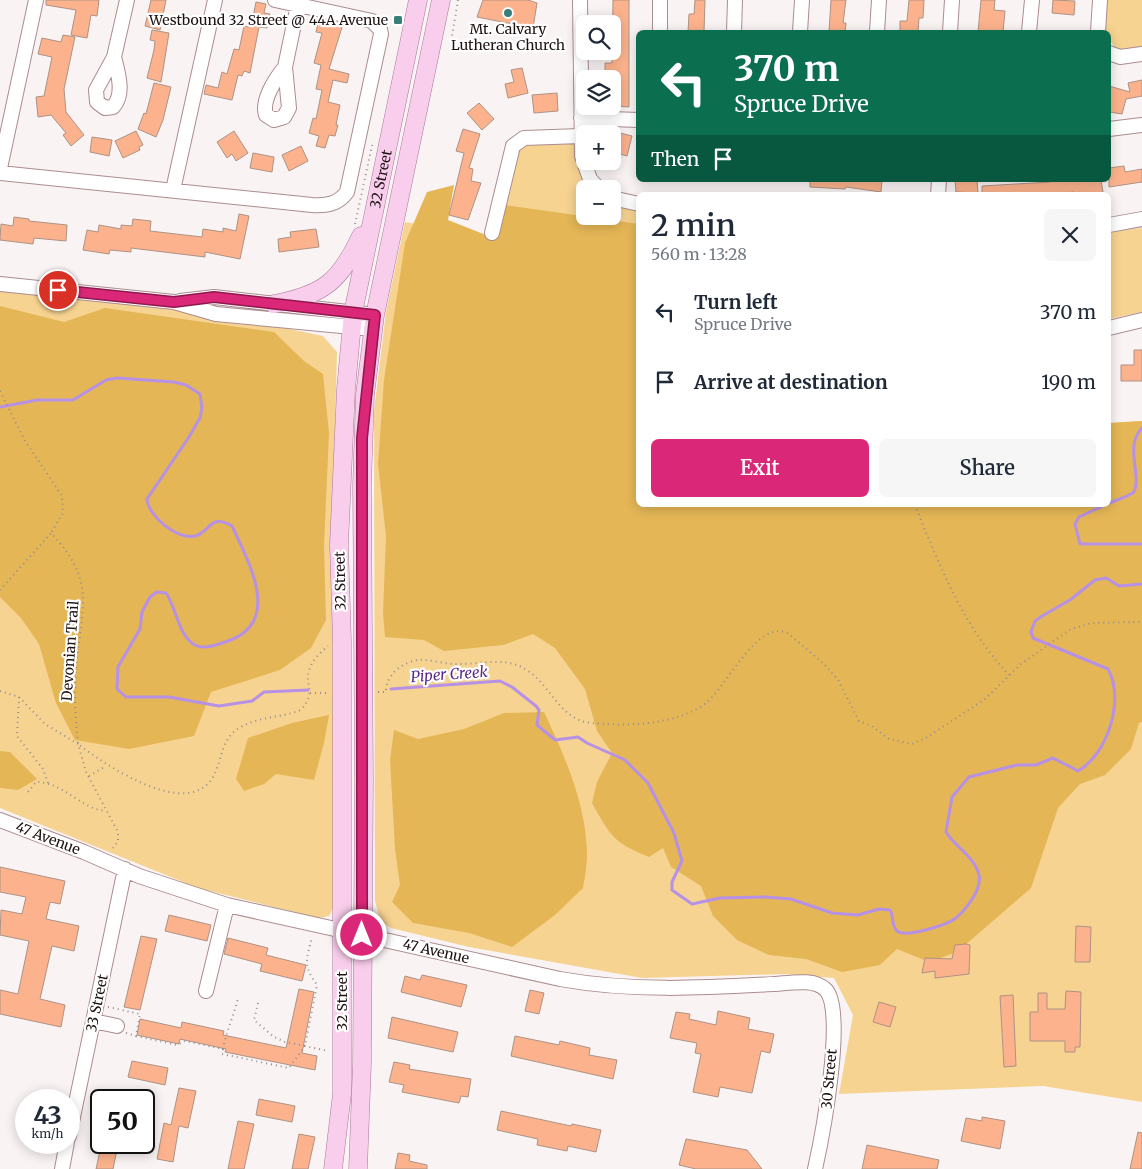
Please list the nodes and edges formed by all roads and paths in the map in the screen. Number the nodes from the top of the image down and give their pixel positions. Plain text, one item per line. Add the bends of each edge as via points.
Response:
1 (36, 0) edge
2 (127, 0) edge
3 (215, 0) edge
4 (275, 0) edge
5 (418, 0) edge
6 (441, 0) edge
7 (458, 0) edge
8 (580, 0) edge
9 (660, 0) edge
10 (735, 0) edge
11 (802, 0) edge
12 (879, 0) edge
13 (952, 0) edge
14 (1032, 0) edge
15 (1100, 0) edge
16 (299, 2) edge
17 (660, 30) edge
18 (734, 30) edge
19 (800, 30) edge
20 (876, 30) edge
21 (950, 30) edge
22 (1029, 30) edge
23 (1098, 30) edge
24 (460, 45) dead end
25 (1111, 53) edge
26 (1142, 54) edge
27 (114, 57) dead end
28 (285, 66) dead end
29 (580, 118) junction
30 (636, 120) edge
31 (580, 125) edge
32 (1142, 125) edge
33 (1111, 129) edge
34 (375, 134) dead end
35 (576, 136) edge
36 (0, 168) edge
37 (0, 173) edge
38 (173, 190) junction
39 (621, 200) edge
40 (636, 203) edge
41 (373, 211) junction
42 (1142, 219) edge
43 (1111, 225) edge
44 (354, 226) dead end
45 (492, 233) dead end
46 (0, 284) edge
47 (174, 302) junction
48 (274, 304) junction
49 (352, 320) junction
50 (1142, 320) edge
51 (374, 322) junction
52 (1111, 328) edge
53 (0, 391) edge
54 (915, 507) edge
55 (52, 533) junction
56 (0, 590) edge
57 (1142, 622) edge
58 (330, 644) dead end
59 (1009, 675) junction
60 (0, 691) edge
61 (386, 692) dead end
62 (310, 693) junction
63 (326, 693) dead end
64 (19, 697) junction
65 (78, 744) junction
66 (106, 766) junction
67 (89, 776) junction
68 (48, 783) junction
69 (28, 792) dead end
70 (106, 811) junction
71 (0, 820) edge
72 (113, 848) dead end
73 (125, 869) junction
74 (226, 905) junction
75 (342, 930) junction
76 (312, 935) dead end
77 (362, 935) junction
78 (826, 990) joint
79 (206, 991) dead end
80 (238, 998) dead end
81 (258, 1003) dead end
82 (106, 1007) dead end
83 (93, 1021) junction
84 (117, 1026) dead end
85 (305, 1046) junction
86 (223, 1049) junction
87 (333, 1052) dead end
88 (79, 1089) edge
89 (65, 1154) edge
90 (62, 1169) edge
91 (333, 1169) edge
92 (358, 1169) edge
93 (815, 1169) edge

1 - 36 street
2 - 27 street
3 - 38 street
4 - 16 street
5 - 41 main road, 32 Street
6 - 51 main road, 32 Street
7 - 24 path via 450,42
8 - 29 street
9 - 17 street
10 - 18 street
11 - 19 street
12 - 20 street
13 - 21 street
14 - 22 street
15 - 23 street
16 - 28 street
16 - 38 street via 372,21 380,29 347,192 337,202 320,205
25 - 26 street via 1120,57
29 - 30 street
29 - 31 street
32 - 33 street
34 - 44 path
35 - 45 street via 524,138 513,146
37 - 38 street
39 - 40 street
41 - 48 main road via 351,259 331,283 309,296
41 - 49 main road, 32 Street
42 - 43 street
46 - 47 street
47 - 48 street via 214,297
47 - 49 street via 216,314
48 - 49 street
49 - 51 street
49 - 75 main road, 32 Street via 340,545
50 - 52 street
51 - 77 main road, 32 Street via 362,438
53 - 55 path via 13,418 62,496 62,513
54 - 59 path via 942,571 982,645
55 - 56 path
55 - 65 path, Devonian Trail via 73,562 84,592 75,694
57 - 59 path via 1084,624 1064,634
58 - 62 path via 309,670
59 - 61 path via 984,699 912,744 889,739 859,720 831,672 789,634 780,631 770,632 758,640 714,696 701,706 650,723 591,723 573,718 533,674 511,663 457,664 416,660 390,676
60 - 64 path
62 - 63 path
62 - 66 path via 301,710 266,716 230,735 223,745 212,778 197,790 181,793 161,790
64 - 65 path via 45,724
64 - 68 path via 17,736 43,769
65 - 66 path
65 - 67 path, Devonian Trail
66 - 67 path
67 - 70 path, Devonian Trail
68 - 69 path via 36,782
68 - 70 path via 93,810
70 - 72 path, Devonian Trail via 118,832 118,841
71 - 73 street, 47 Avenue
73 - 74 street, 47 Avenue
73 - 83 street, 33 Street
74 - 75 street, 47 Avenue
74 - 79 street
75 - 77 street, 47 Avenue
75 - 91 main road, 32 Street via 342,1094
76 - 85 path via 306,963 317,985
77 - 78 street, 47 Avenue via 525,972 607,986 673,990 808,983
77 - 92 main road, 32 Street
78 - 93 street, 30 Street via 834,1006 831,1061 826,1114
80 - 86 path
81 - 85 path via 254,1020 274,1037
82 - 86 path via 140,1014 136,1036 177,1045 186,1041
83 - 84 street
83 - 88 street, 33 Street
85 - 86 path via 289,1068 222,1054
85 - 87 path
89 - 90 street

